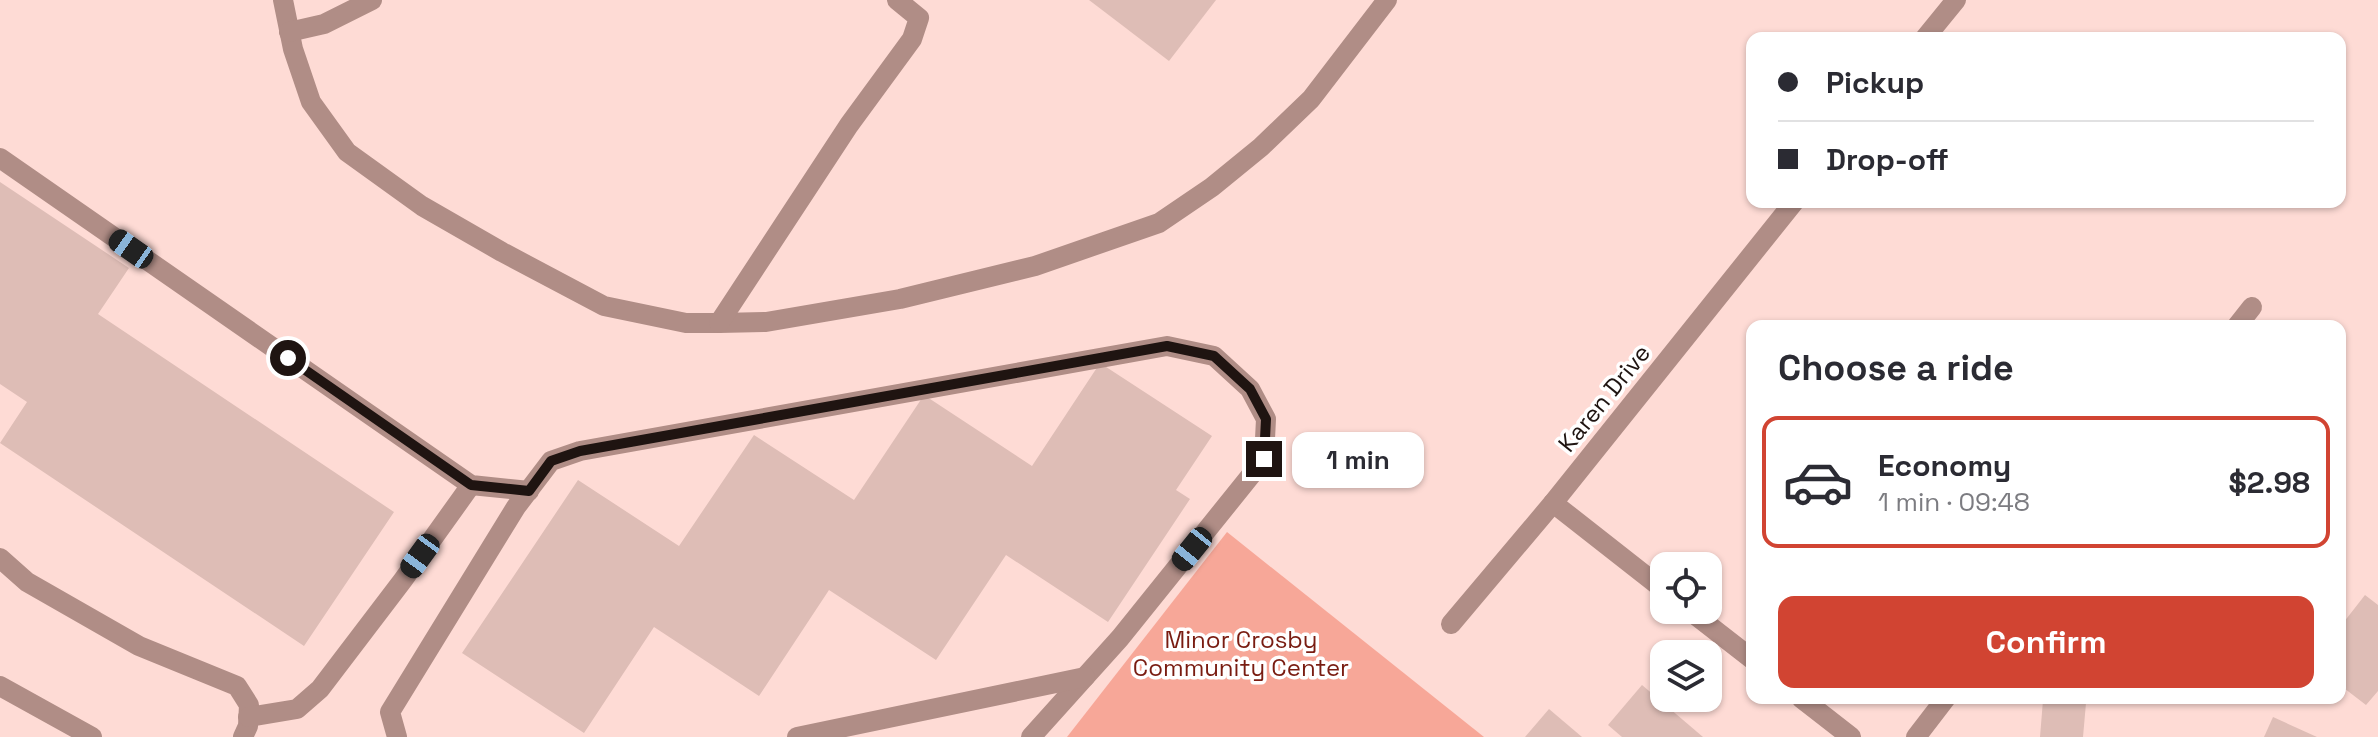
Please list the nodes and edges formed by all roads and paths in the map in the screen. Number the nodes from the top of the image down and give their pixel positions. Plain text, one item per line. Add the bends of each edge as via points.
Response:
1 (283, 0) edge
2 (372, 0) edge
3 (897, 0) edge
4 (1387, 0) edge
5 (1956, 0) edge
6 (289, 32) junction
7 (1930, 32) edge
8 (0, 158) edge
9 (1789, 208) edge
10 (2252, 307) dead end
11 (2242, 320) edge
12 (719, 323) junction
13 (471, 485) junction
14 (529, 491) junction
15 (1553, 503) junction
16 (0, 558) edge
17 (1650, 579) edge
18 (1451, 624) dead end
19 (1707, 624) edge
20 (1746, 654) edge
21 (1085, 677) junction
22 (0, 686) edge
23 (1809, 704) edge
24 (1941, 704) edge
25 (248, 717) junction
26 (92, 737) edge
27 (243, 737) edge
28 (397, 737) edge
29 (797, 737) edge
30 (1031, 737) edge
31 (1851, 737) edge
32 (1916, 737) edge

1 - 6 street
2 - 6 street via 324,24
3 - 12 street via 919,18 912,39
4 - 12 street via 1311,99 1212,187 1159,223 1035,266 900,299 766,322
5 - 7 street
6 - 12 street via 311,102 347,152 422,206 604,306 686,323
8 - 13 street
9 - 15 street, Karen Drive
10 - 11 street
13 - 14 street
13 - 25 street via 320,689 297,709
14 - 21 street via 551,461 580,451 1167,346 1214,356 1250,389 1266,419 1264,459
14 - 28 street via 390,712
15 - 17 street
15 - 18 street, Karen Drive
16 - 25 street via 27,582 139,646 237,686 249,705
19 - 20 street
21 - 29 street
21 - 30 street
22 - 26 street
23 - 31 street
24 - 32 street
25 - 27 street

